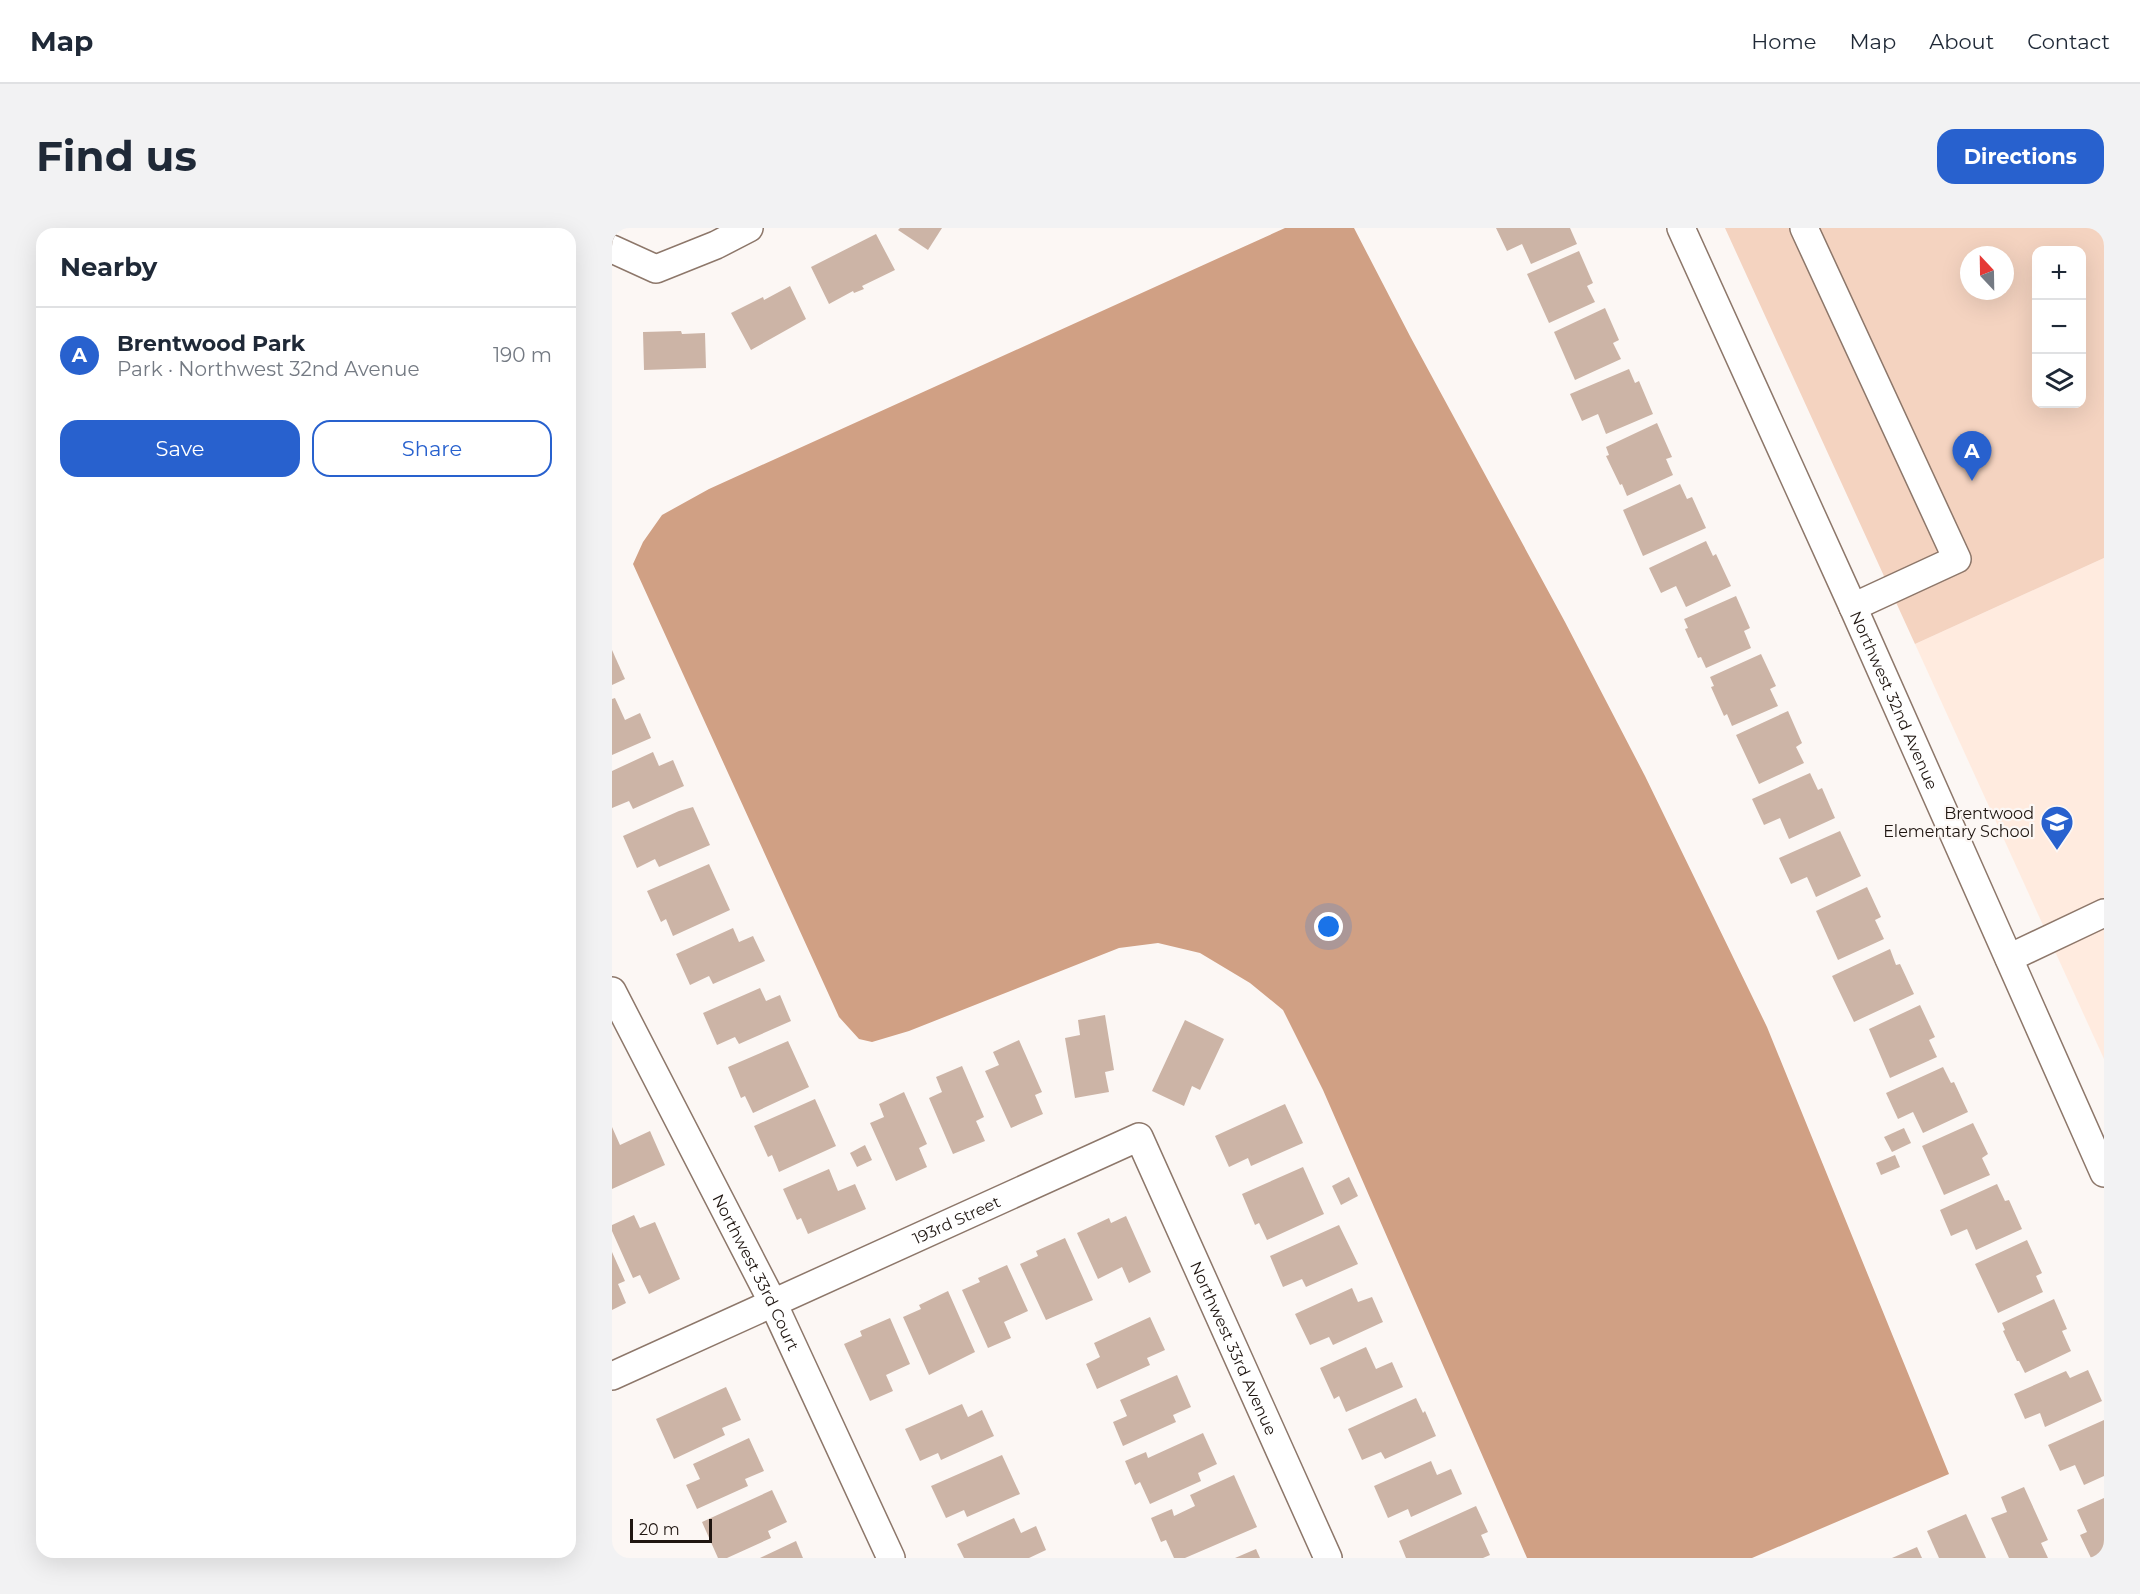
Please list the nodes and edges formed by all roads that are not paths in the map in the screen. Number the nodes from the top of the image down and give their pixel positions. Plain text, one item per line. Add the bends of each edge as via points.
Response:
1 (749, 228) edge
2 (1681, 228) edge
3 (1804, 228) edge
4 (612, 249) edge
5 (1853, 607) junction
6 (2104, 913) edge
7 (2009, 958) junction
8 (612, 991) edge
9 (1139, 1137) joint
10 (2104, 1173) edge
11 (773, 1303) junction
12 (612, 1376) edge
13 (891, 1558) edge
14 (1328, 1558) edge

1 - 4 street via 656,269
2 - 5 street, Northwest 32nd Avenue
3 - 5 street via 1956,558
5 - 7 street, Northwest 32nd Avenue
6 - 7 street
7 - 10 street, Northwest 32nd Avenue
8 - 11 street, Northwest 33rd Court
9 - 11 street, 193rd Street
9 - 14 street, Northwest 33rd Avenue
11 - 12 street, 193rd Street
11 - 13 street, Northwest 33rd Court

